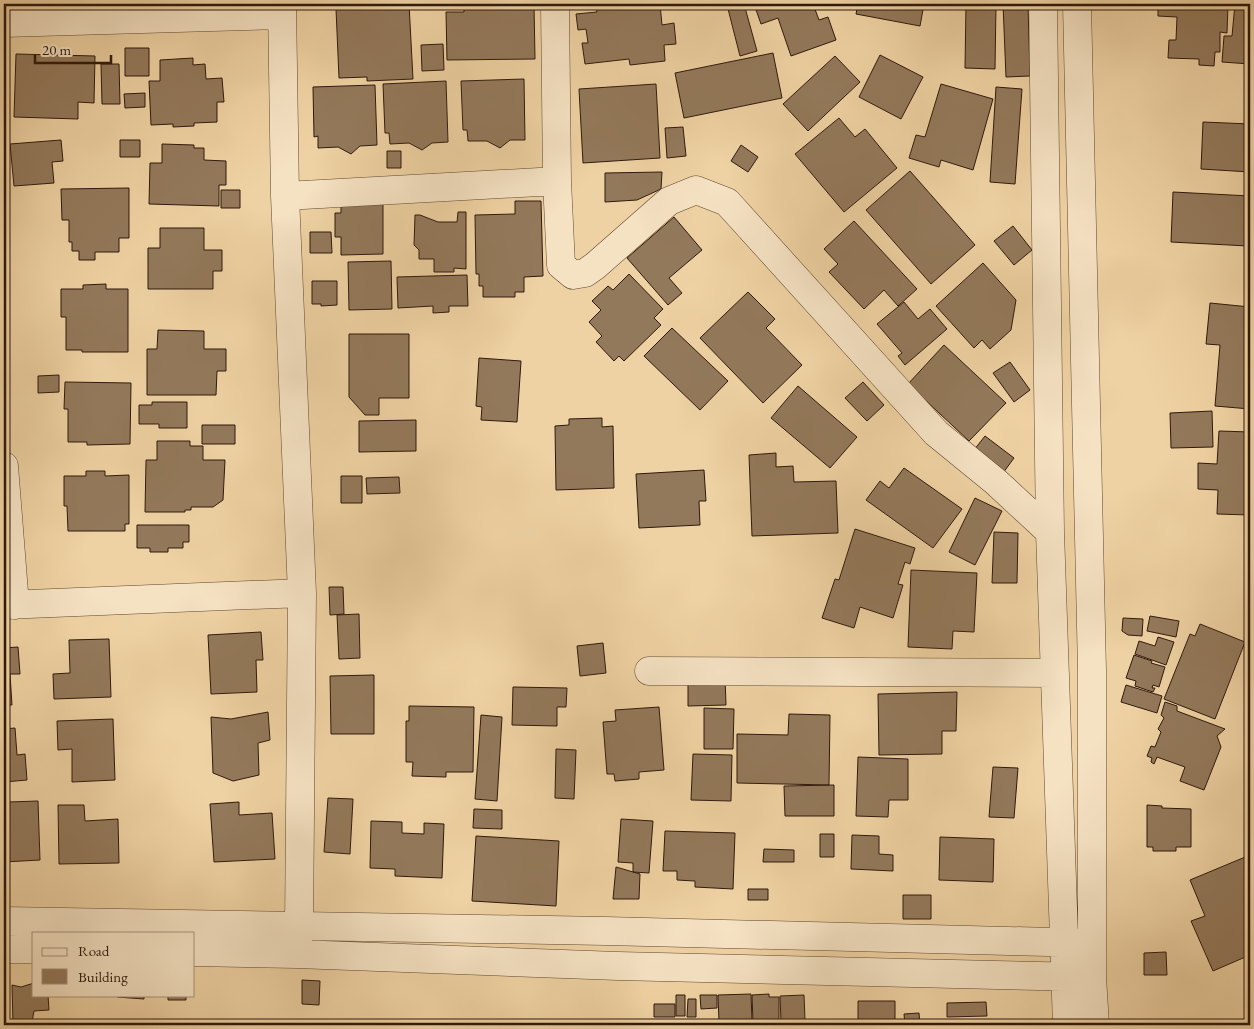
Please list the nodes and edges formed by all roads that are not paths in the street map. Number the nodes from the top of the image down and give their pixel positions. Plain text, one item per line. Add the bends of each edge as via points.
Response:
1 (556, 4) edge
2 (1043, 4) edge
3 (1077, 4) edge
4 (282, 9) edge
5 (4, 23) edge
6 (557, 181) junction
7 (285, 196) junction
8 (4, 466) edge
9 (1050, 532) junction
10 (302, 593) junction
11 (10, 605) edge
12 (649, 671) dead end
13 (1055, 673) junction
14 (4, 921) edge
15 (174, 932) edge
16 (195, 933) edge
17 (298, 940) junction
18 (1065, 942) junction
19 (1092, 943) junction
20 (4, 949) edge
21 (32, 949) edge
22 (195, 952) edge
23 (1065, 977) junction
24 (1092, 977) junction
25 (1067, 1025) edge
26 (1095, 1025) edge

1 - 6 street
2 - 9 street
3 - 19 street via 1092,671
4 - 5 street
4 - 7 street
6 - 7 street
6 - 9 street via 561,265 573,275 585,273 595,266 669,202 696,190 727,202 936,433
7 - 10 street
8 - 11 street
9 - 13 street
10 - 11 street
10 - 17 street
12 - 13 street
13 - 18 street
14 - 15 street
16 - 17 street
17 - 18 street via 606,931
17 - 22 street
17 - 23 street via 618,966
18 - 19 street
18 - 23 street
19 - 24 street
20 - 21 street
23 - 24 street
23 - 25 street
24 - 26 street

